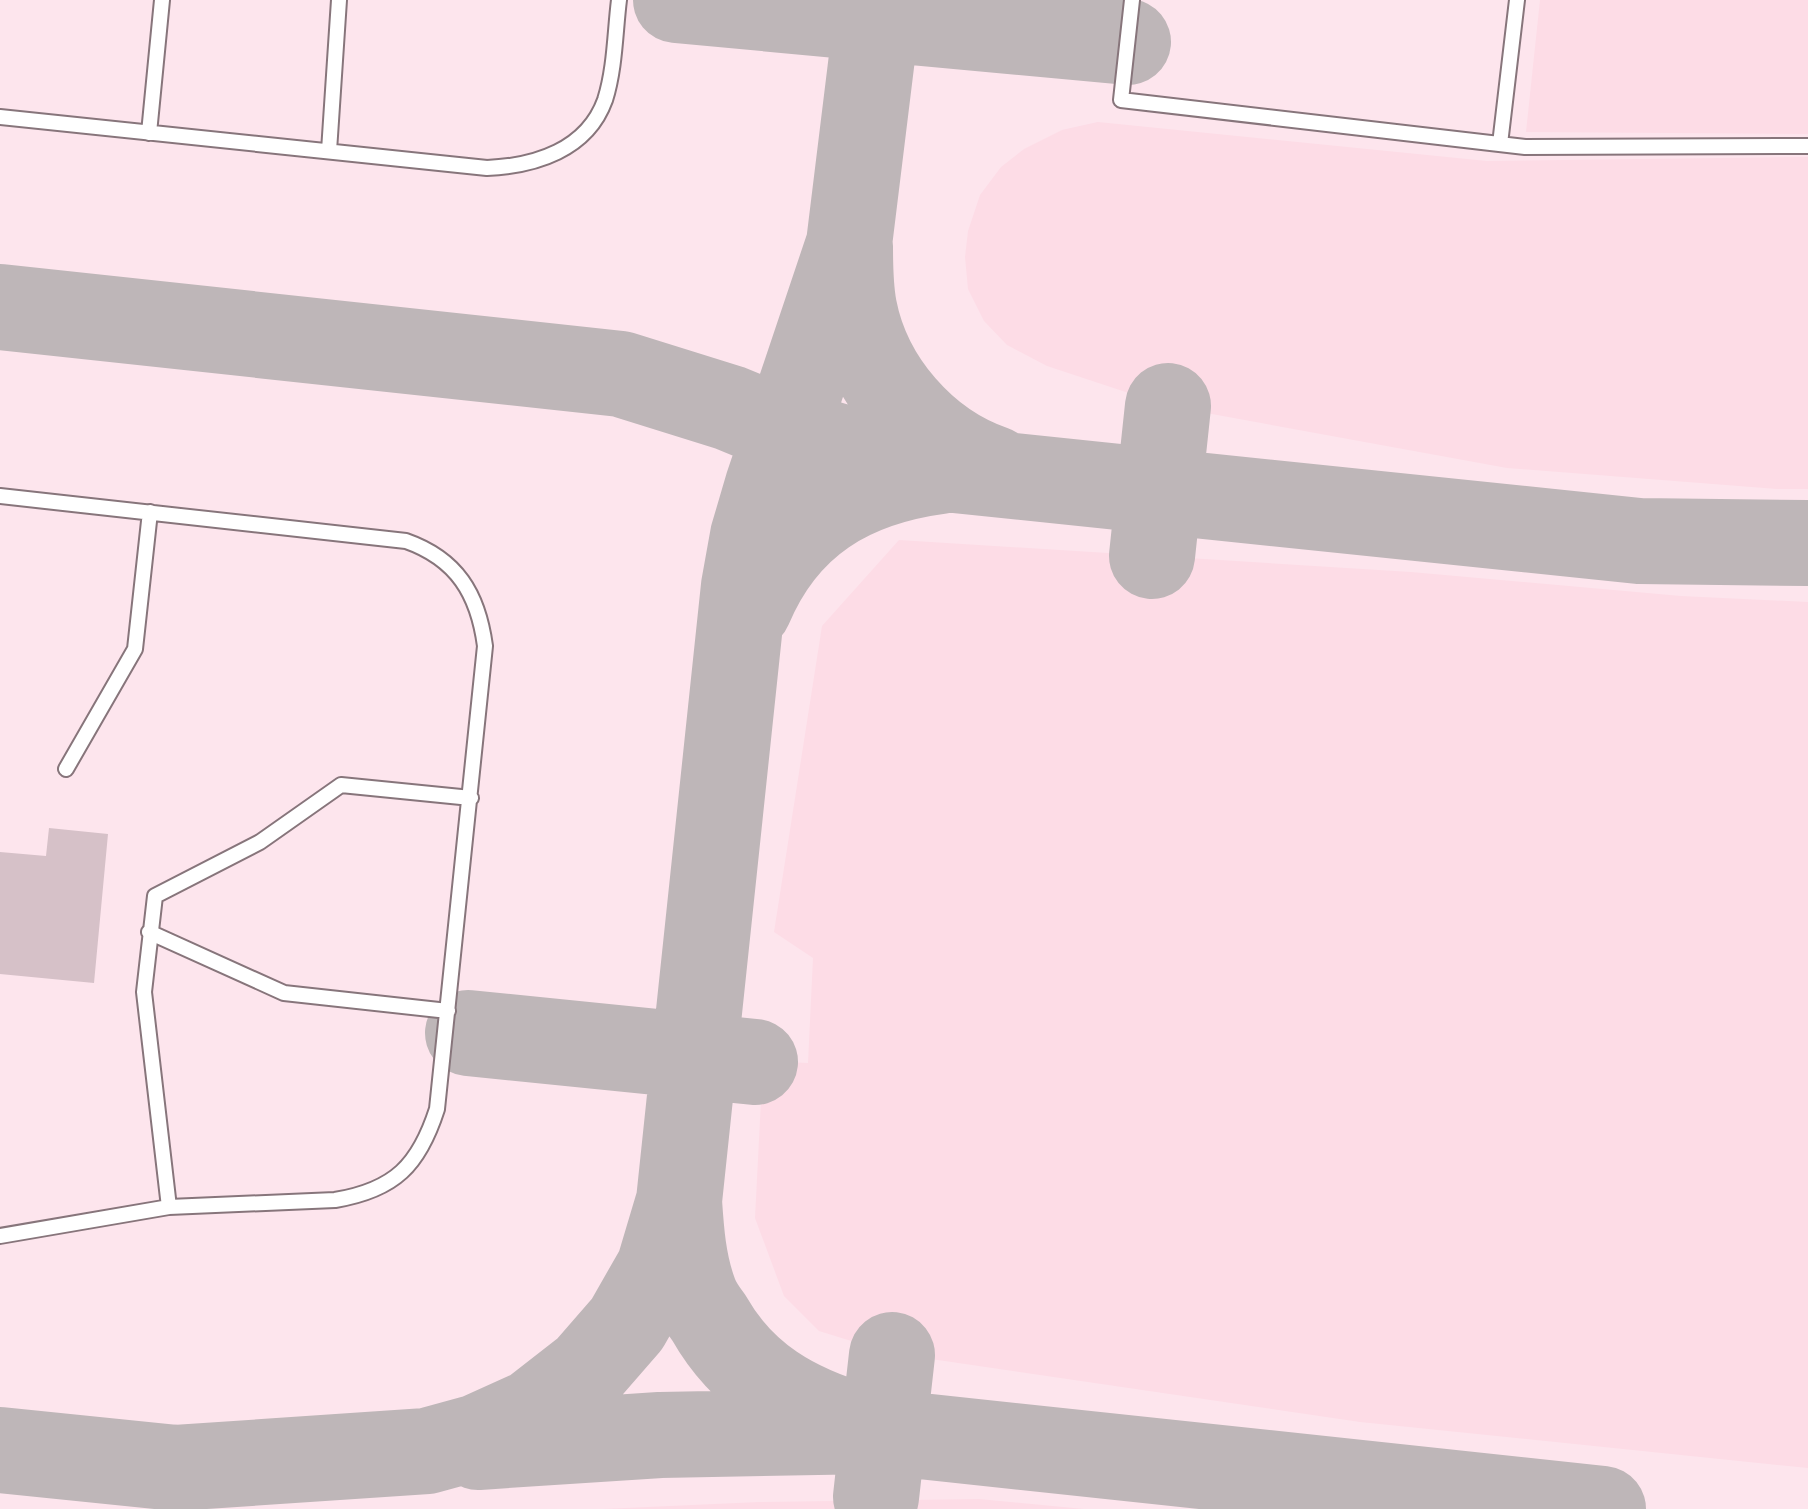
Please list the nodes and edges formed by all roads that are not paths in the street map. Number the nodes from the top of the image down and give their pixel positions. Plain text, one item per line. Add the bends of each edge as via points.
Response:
1 (162, 0) edge
2 (339, 0) edge
3 (619, 0) edge
4 (1132, 0) edge
5 (1517, 0) edge
6 (0, 117) edge
7 (149, 133) junction
8 (1500, 144) junction
9 (1808, 146) edge
10 (329, 151) junction
11 (0, 496) edge
12 (150, 512) junction
13 (66, 769) dead end
14 (471, 798) junction
15 (149, 932) junction
16 (448, 1011) junction
17 (169, 1207) junction
18 (0, 1236) edge

1 - 7 lane
2 - 10 lane
3 - 10 lane via 604,102 575,142 545,159 487,168
4 - 8 lane via 1121,100
5 - 8 lane
6 - 7 lane
7 - 10 lane
8 - 9 lane
11 - 12 lane
12 - 13 lane via 135,649
12 - 14 lane via 392,538 445,560 476,606 485,646
14 - 15 lane via 341,785 260,842 155,896
14 - 16 lane
15 - 16 lane via 284,993
15 - 17 lane via 144,992
16 - 17 lane via 437,1109 427,1142 390,1181 335,1200
17 - 18 lane

